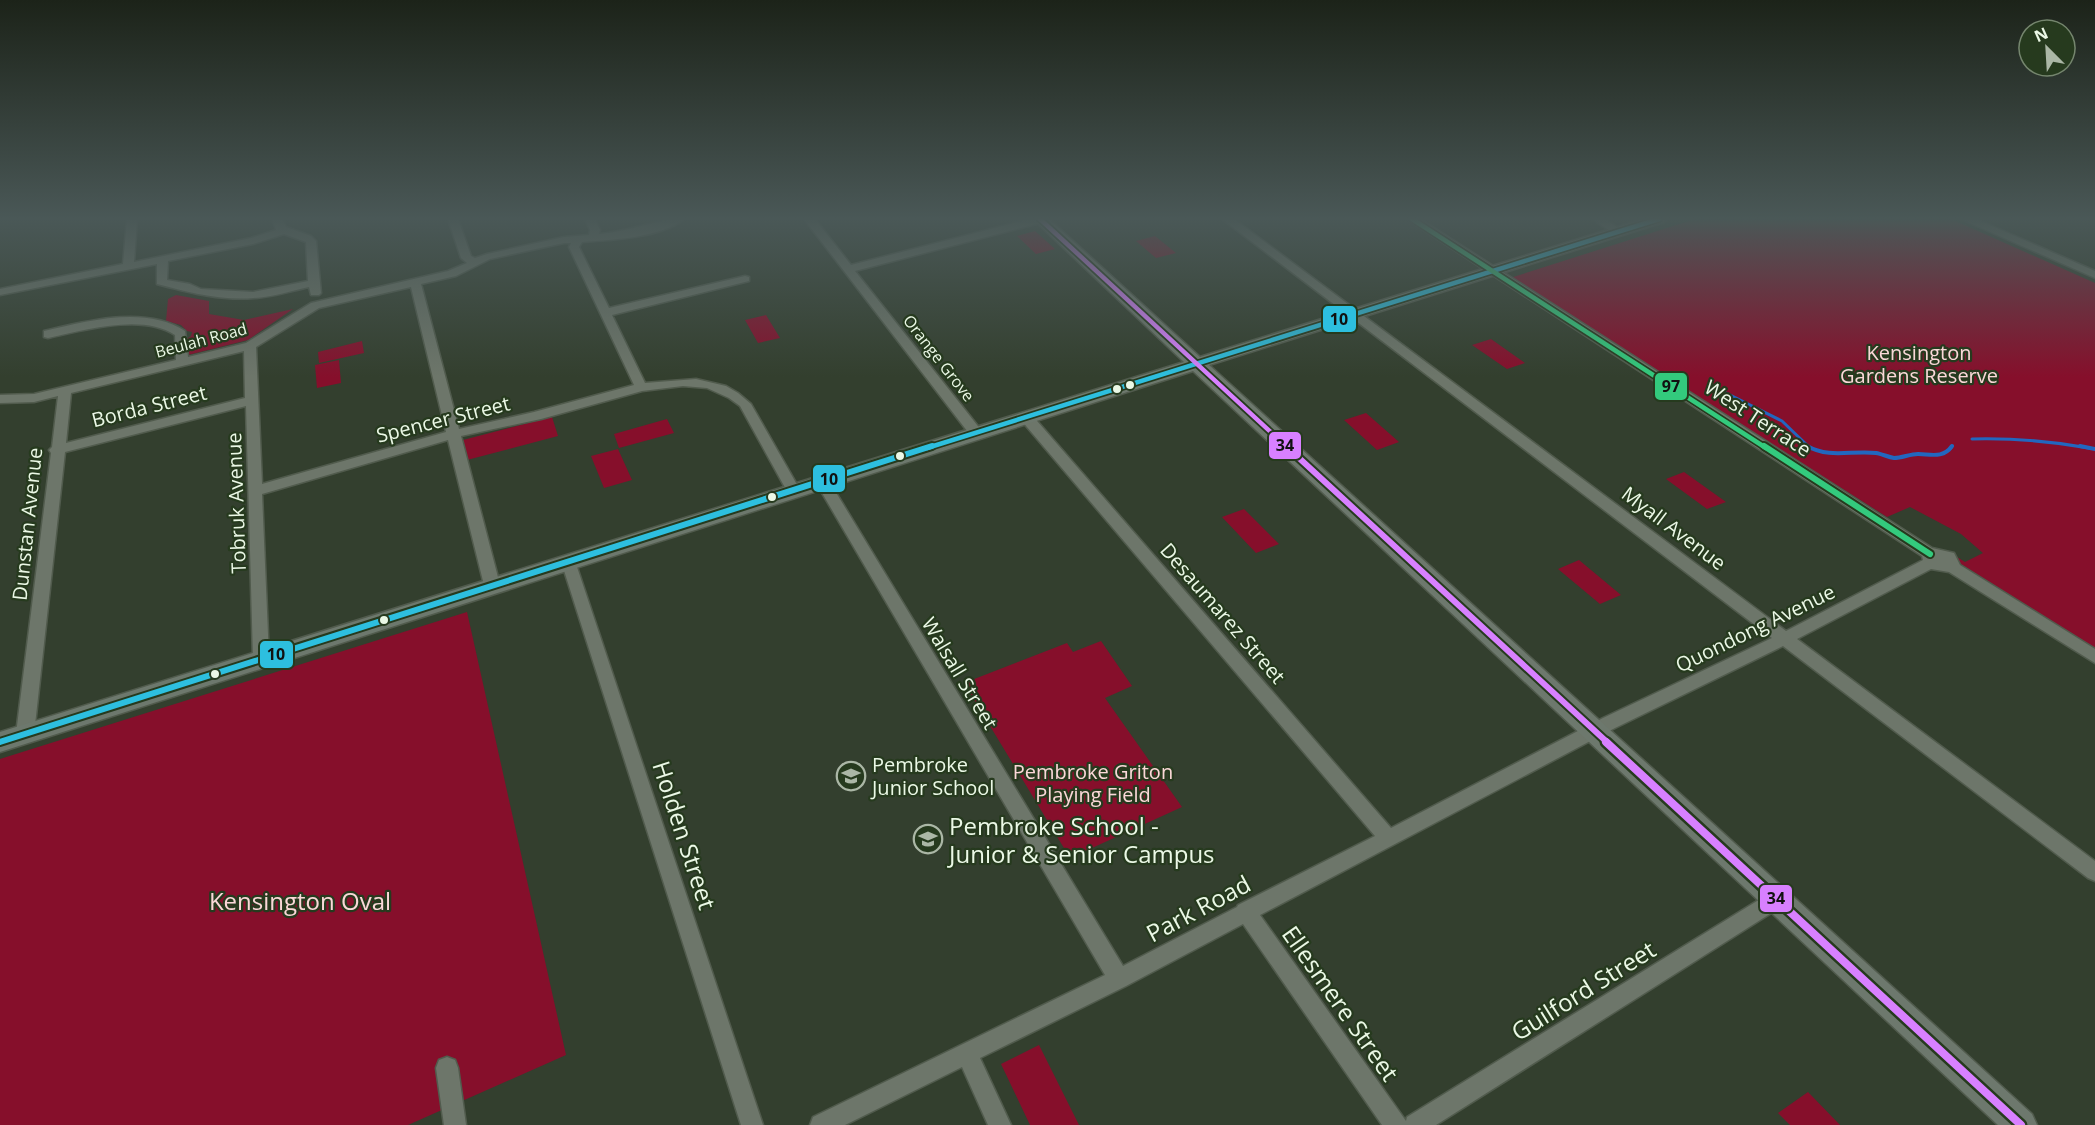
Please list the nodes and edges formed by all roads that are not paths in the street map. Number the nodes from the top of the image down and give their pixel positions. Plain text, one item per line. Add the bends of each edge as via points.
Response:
1 (1493, 271) edge
2 (101, 272) edge
3 (162, 272) edge
4 (313, 272) edge
5 (457, 272) edge
6 (585, 272) edge
7 (851, 272) edge
8 (1096, 272) edge
9 (1297, 272) edge
10 (1491, 272) edge
11 (745, 279) dead end
12 (415, 282) junction
13 (314, 283) junction
14 (0, 292) edge
15 (315, 305) junction
16 (604, 313) junction
17 (1354, 314) junction
18 (48, 334) dead end
19 (250, 346) junction
20 (182, 363) junction
21 (1197, 364) junction
22 (641, 387) junction
23 (65, 391) junction
24 (0, 399) edge
25 (252, 400) junction
26 (1026, 417) junction
27 (976, 433) junction
28 (453, 434) junction
29 (56, 450) junction
30 (822, 481) junction
31 (793, 490) junction
32 (255, 491) junction
33 (1931, 558) junction
34 (568, 561) junction
35 (492, 585) junction
36 (1786, 638) junction
37 (2095, 657) edge
38 (261, 658) junction
39 (1596, 731) junction
40 (25, 734) junction
41 (0, 742) edge
42 (1388, 837) junction
43 (2095, 872) edge
44 (1777, 899) junction
45 (1245, 911) junction
46 (1119, 979) junction
47 (966, 1053) junction
48 (447, 1068) dead end
49 (455, 1125) edge
50 (752, 1125) edge
51 (821, 1125) edge
52 (1000, 1125) edge
53 (1396, 1125) edge
54 (1415, 1125) edge
55 (2021, 1125) edge

1 - 33 street, West Terrace
2 - 14 street
3 - 13 street via 161,282 199,292 253,296
4 - 13 street
5 - 12 street, Beulah Road
6 - 16 street
7 - 27 street, Orange Grove
8 - 21 main road
9 - 17 street, Myall Avenue
10 - 17 main road
11 - 16 street
12 - 15 street, Beulah Road
12 - 28 street
13 - 15 street
15 - 19 street, Beulah Road
16 - 22 street
17 - 21 main road
17 - 36 street, Myall Avenue
18 - 20 street via 105,323 164,325 181,334
19 - 20 street, Beulah Road
19 - 25 street, Tobruk Avenue
20 - 23 street, Beulah Road
21 - 26 main road
21 - 39 main road
22 - 28 street, Spencer Street
22 - 31 street, Spencer Street via 696,383 717,386 733,394 744,405
23 - 24 street, Beulah Road via 26,399
23 - 29 street, Dunstan Avenue
25 - 29 street, Borda Street
25 - 32 street, Tobruk Avenue
26 - 27 main road
26 - 42 street, Desaumarez Street
27 - 30 main road
28 - 32 street, Spencer Street
28 - 35 street
29 - 40 street, Dunstan Avenue
30 - 31 main road
30 - 46 street, Walsall Street
31 - 34 main road
32 - 38 street, Tobruk Avenue
33 - 36 street, Quondong Avenue
33 - 37 street, West Terrace via 1940,567 1952,567
34 - 35 main road
34 - 50 street, Holden Street
35 - 38 main road
36 - 39 street, Quondong Avenue
36 - 43 street, Myall Avenue
38 - 40 main road
39 - 42 street, Park Road
39 - 44 main road
40 - 41 main road
42 - 45 street, Park Road
44 - 54 street, Guilford Street
44 - 55 main road
45 - 46 street, Park Road
45 - 53 street, Ellesmere Street
46 - 47 street, Park Road
47 - 51 street, Park Road
47 - 52 street
48 - 49 street

